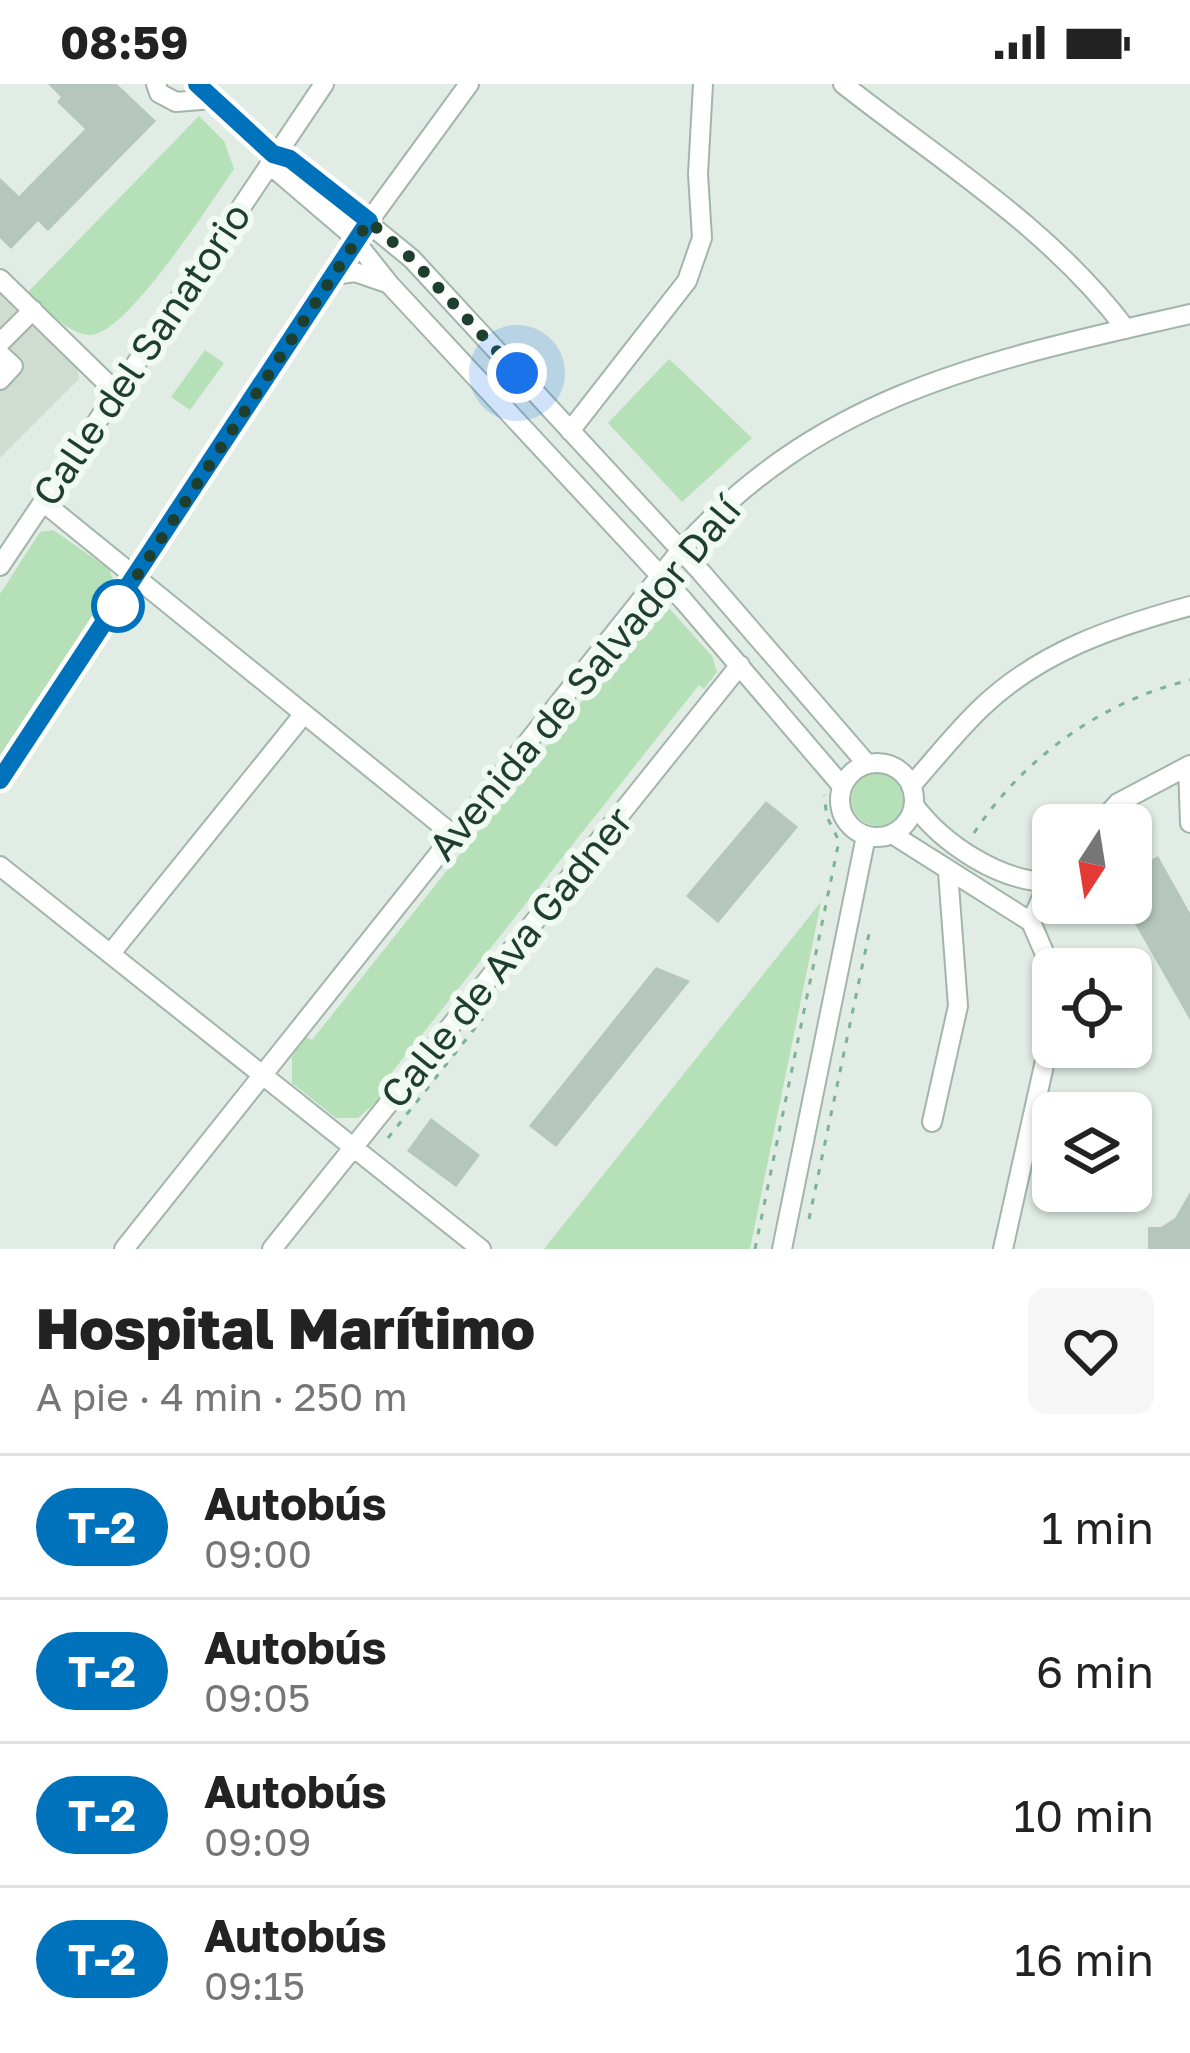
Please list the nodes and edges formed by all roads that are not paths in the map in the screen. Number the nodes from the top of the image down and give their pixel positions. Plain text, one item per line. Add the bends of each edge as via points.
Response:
1 (156, 84) edge
2 (197, 84) edge
3 (324, 84) edge
4 (469, 84) edge
5 (703, 84) edge
6 (843, 84) edge
7 (213, 99) junction
8 (273, 154) junction
9 (369, 221) junction
10 (356, 242) junction
11 (334, 275) junction
12 (0, 279) edge
13 (391, 286) junction
14 (33, 310) junction
15 (1190, 314) edge
16 (1126, 329) junction
17 (0, 343) edge
18 (0, 354) edge
19 (0, 380) edge
20 (116, 392) junction
21 (571, 431) junction
22 (43, 502) junction
23 (680, 551) junction
24 (0, 566) edge
25 (661, 575) junction
26 (136, 578) junction
27 (1190, 606) edge
28 (740, 665) junction
29 (303, 715) junction
30 (867, 764) junction
31 (1189, 776) edge
32 (0, 780) edge
33 (834, 786) junction
34 (913, 795) junction
35 (1117, 804) edge
36 (1190, 823) edge
37 (452, 833) junction
38 (892, 834) junction
39 (866, 836) junction
40 (0, 866) edge
41 (948, 872) junction
42 (1032, 880) edge
43 (1032, 918) edge
44 (1030, 922) junction
45 (1042, 948) edge
46 (112, 953) junction
47 (1043, 1068) edge
48 (262, 1078) junction
49 (932, 1122) dead end
50 (352, 1149) junction
51 (124, 1249) edge
52 (272, 1249) edge
53 (481, 1249) edge
54 (782, 1249) edge
55 (1003, 1249) edge

1 - 7 street via 176,102
2 - 7 street
3 - 8 street, Calle del Sanatorio
4 - 9 street
5 - 21 street via 700,253
6 - 16 street via 1090,280
7 - 8 street
8 - 9 street
8 - 10 street via 277,171
8 - 20 street, Calle del Sanatorio
9 - 10 street
9 - 21 street
10 - 11 street
10 - 13 street
11 - 13 street via 356,272
11 - 26 street
12 - 14 street
13 - 25 street
14 - 17 street
14 - 20 street
15 - 16 street, Avenida de Salvador Dalí
16 - 23 street, Avenida de Salvador Dalí via 968,368 834,423 748,484
18 - 19 street via 13,366
20 - 22 street, Calle del Sanatorio
21 - 23 street
22 - 24 street, Calle del Sanatorio
22 - 26 street
23 - 25 street, Avenida de Salvador Dalí
23 - 30 street
25 - 28 street
25 - 37 street, Avenida de Salvador Dalí
26 - 29 street
26 - 32 street
27 - 34 street via 1119,625 1048,657 982,707
28 - 33 street
28 - 50 street, Calle de Ava Gadner
29 - 37 street
29 - 46 street
30 - 33 street
30 - 34 street via 897,769
31 - 35 street
31 - 36 street
33 - 39 street via 846,821
34 - 38 street via 910,817
34 - 42 street via 928,823 963,849
37 - 48 street, Avenida de Salvador Dalí
38 - 39 street
38 - 41 street
39 - 54 street
40 - 46 street
41 - 44 street
41 - 49 street via 960,985
43 - 44 street
44 - 45 street
46 - 48 street
47 - 55 street
48 - 50 street
48 - 51 street, Avenida de Salvador Dalí
50 - 52 street, Calle de Ava Gadner
50 - 53 street

